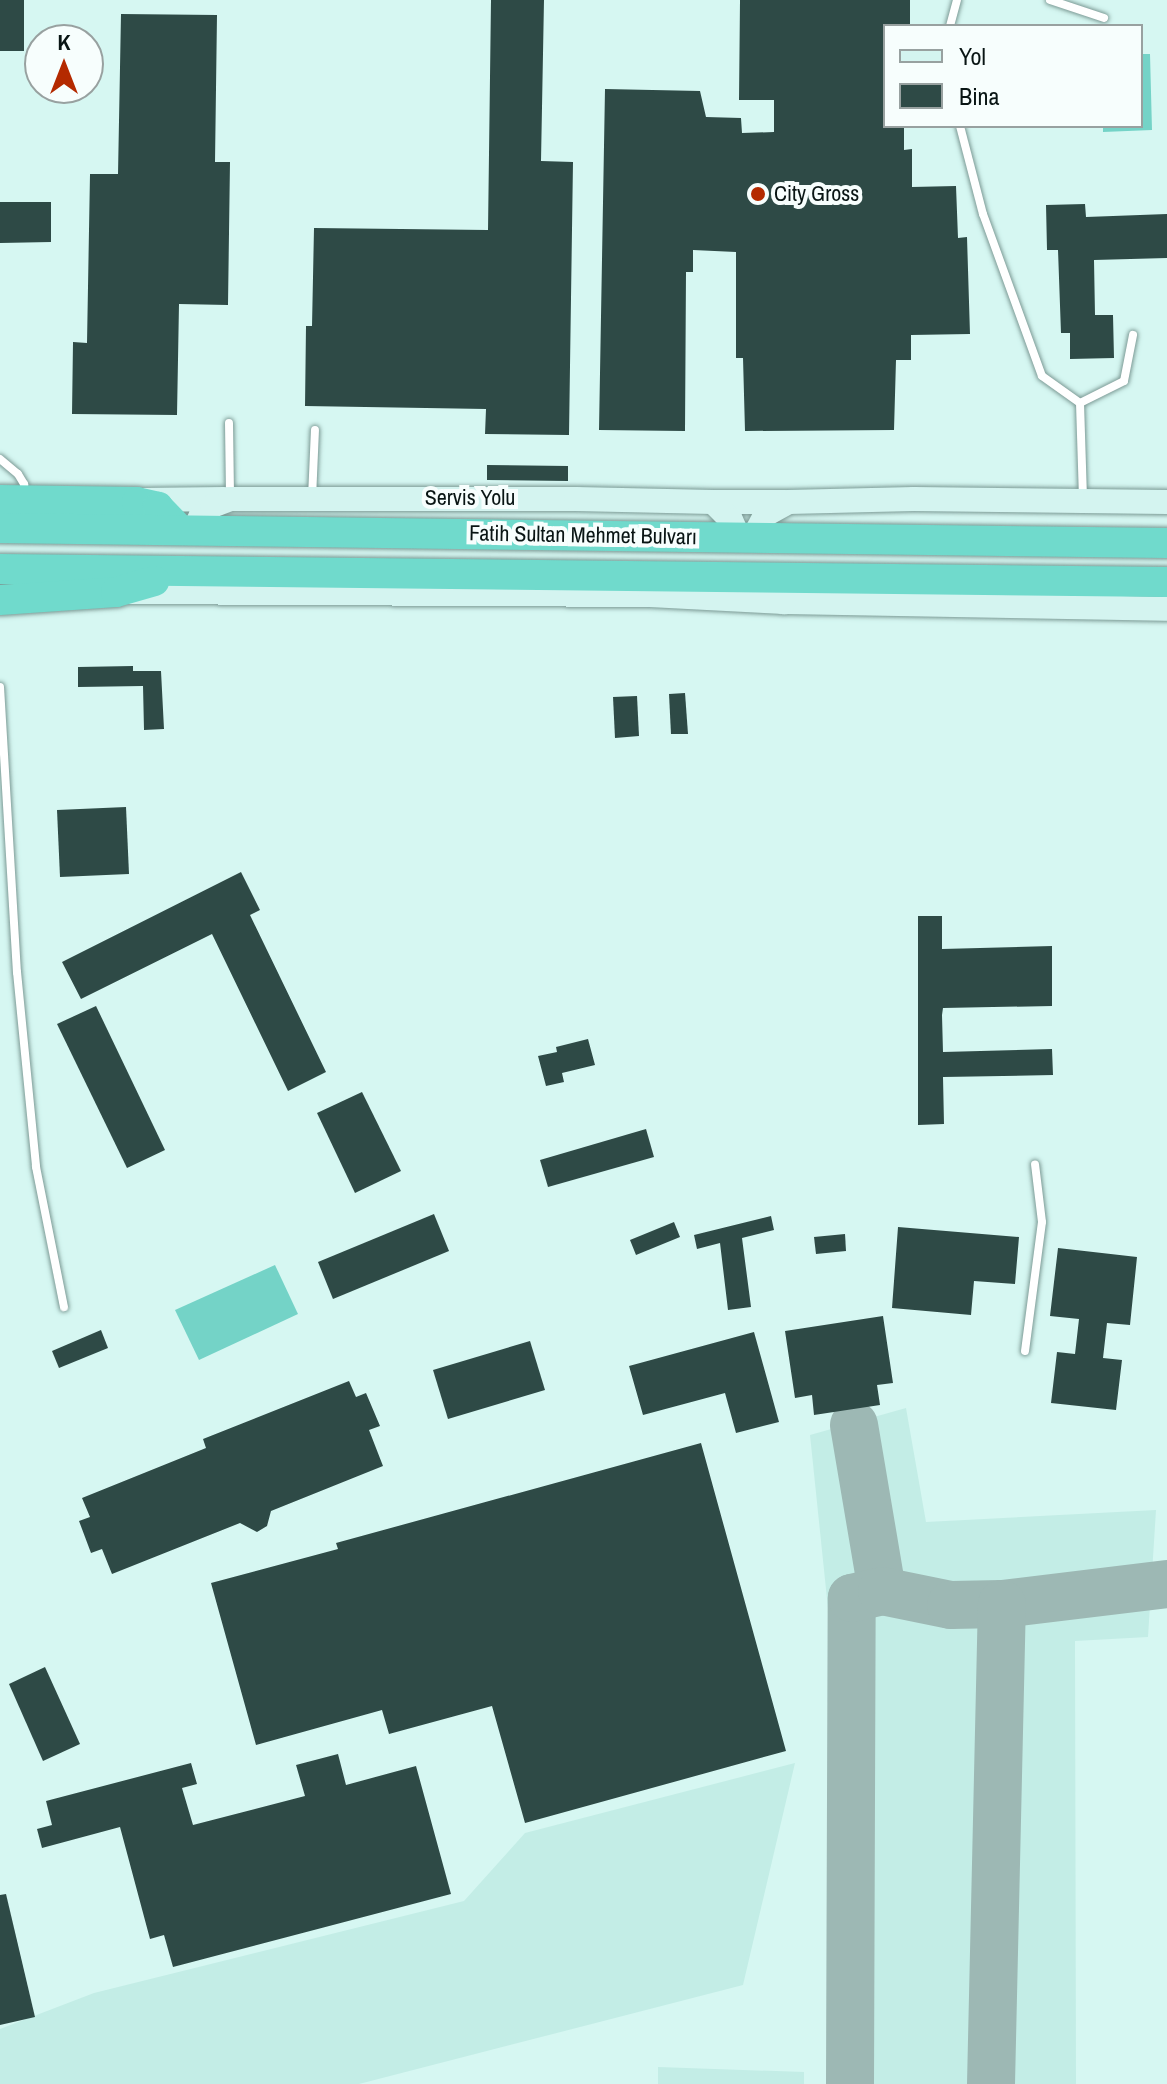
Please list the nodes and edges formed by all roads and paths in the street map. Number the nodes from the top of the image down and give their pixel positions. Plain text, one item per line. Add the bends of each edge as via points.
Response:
1 (957, 0) edge
2 (1050, 0) edge
3 (1104, 18) dead end
4 (951, 24) edge
5 (961, 128) edge
6 (1133, 335) dead end
7 (1080, 403) junction
8 (229, 423) dead end
9 (315, 430) dead end
10 (0, 459) edge
11 (230, 499) junction
12 (312, 499) junction
13 (12, 500) edge
14 (112, 501) junction
15 (1083, 501) junction
16 (713, 502) junction
17 (788, 502) junction
18 (1167, 502) edge
19 (186, 527) junction
20 (0, 528) edge
21 (746, 538) junction
22 (1167, 543) edge
23 (0, 569) edge
24 (187, 572) junction
25 (683, 576) junction
26 (759, 578) junction
27 (1167, 582) edge
28 (116, 592) junction
29 (650, 595) junction
30 (0, 600) edge
31 (784, 602) junction
32 (1167, 609) edge
33 (0, 687) edge
34 (1035, 1164) dead end
35 (64, 1307) dead end
36 (1025, 1351) dead end

1 - 4 lane
2 - 3 lane
5 - 7 lane via 983,214 1042,376
6 - 7 lane via 1124,381
7 - 15 lane
8 - 11 lane
9 - 12 lane
10 - 13 lane via 24,484
11 - 12 street, Servis Yolu
11 - 14 street, Servis Yolu
11 - 19 street
12 - 16 street, Servis Yolu
13 - 14 highway
14 - 19 highway via 158,507
15 - 17 street
15 - 18 street
16 - 17 street, Servis Yolu
16 - 21 street
17 - 21 street via 765,515
19 - 20 highway, Fatih Sultan Mehmet Bulvarı
19 - 21 highway, Fatih Sultan Mehmet Bulvarı
21 - 22 highway, Fatih Sultan Mehmet Bulvarı
23 - 24 highway, Fatih Sultan Mehmet Bulvarı
24 - 25 highway, Fatih Sultan Mehmet Bulvarı
24 - 28 highway
25 - 26 highway, Fatih Sultan Mehmet Bulvarı
25 - 29 street, Fatih Sultan Mehmet Bulvarı
26 - 27 highway, Fatih Sultan Mehmet Bulvarı
26 - 31 street
28 - 29 street
28 - 30 highway
29 - 31 street
31 - 32 street
33 - 35 lane via 17,972 36,1167
34 - 36 lane via 1042,1222

